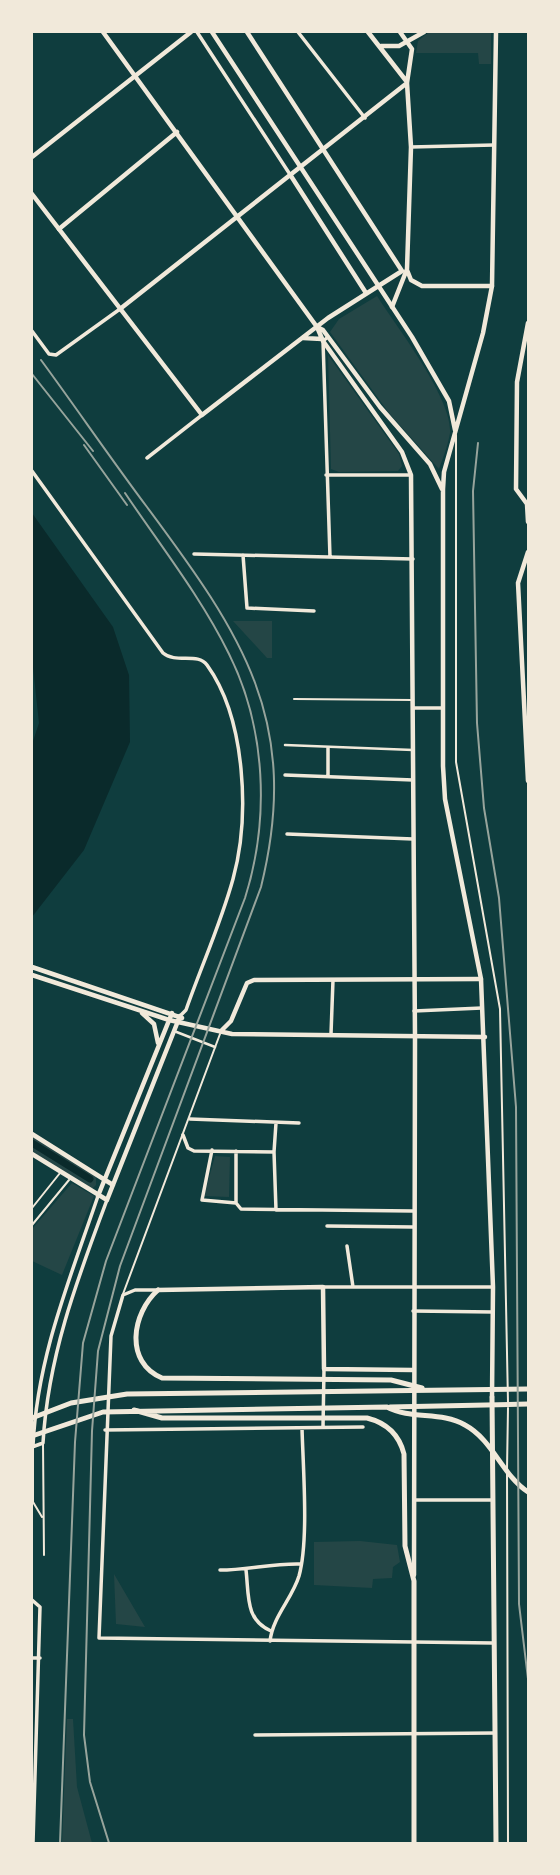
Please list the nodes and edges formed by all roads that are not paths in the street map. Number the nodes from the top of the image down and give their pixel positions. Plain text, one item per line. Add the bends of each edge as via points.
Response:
1 (103, 32) edge
2 (191, 32) edge
3 (197, 32) edge
4 (212, 32) edge
5 (247, 32) edge
6 (298, 32) edge
7 (368, 32) edge
8 (400, 32) edge
9 (424, 32) edge
10 (496, 32) edge
11 (409, 43) junction
12 (380, 46) junction
13 (136, 75) junction
14 (407, 83) junction
15 (365, 118) junction
16 (177, 132) junction
17 (494, 145) junction
18 (411, 147) junction
19 (323, 150) junction
20 (32, 157) edge
21 (301, 168) junction
22 (291, 176) junction
23 (32, 194) edge
24 (239, 216) junction
25 (59, 229) junction
26 (404, 270) junction
27 (492, 286) junction
28 (379, 287) junction
29 (366, 293) junction
30 (392, 308) junction
31 (120, 309) junction
32 (528, 323) edge
33 (317, 327) junction
34 (32, 331) edge
35 (328, 337) junction
36 (302, 338) junction
37 (322, 340) junction
38 (202, 415) junction
39 (456, 434) junction
40 (148, 458) dead end
41 (32, 471) edge
42 (326, 475) junction
43 (411, 475) junction
44 (443, 489) junction
45 (528, 522) edge
46 (528, 552) edge
47 (194, 554) dead end
48 (243, 555) junction
49 (330, 557) junction
50 (413, 559) junction
51 (314, 611) dead end
52 (294, 699) dead end
53 (413, 700) junction
54 (413, 708) junction
55 (443, 708) junction
56 (526, 709) edge
57 (285, 746) dead end
58 (328, 748) junction
59 (413, 750) junction
60 (285, 775) dead end
61 (328, 776) junction
62 (413, 780) junction
63 (528, 781) edge
64 (287, 834) dead end
65 (413, 839) junction
66 (32, 967) edge
67 (32, 975) edge
68 (481, 979) junction
69 (333, 980) junction
70 (413, 980) junction
71 (128, 1006) junction
72 (483, 1008) junction
73 (414, 1011) junction
74 (172, 1013) junction
75 (179, 1019) junction
76 (169, 1020) junction
77 (174, 1031) junction
78 (221, 1032) junction
79 (331, 1034) junction
80 (415, 1037) junction
81 (485, 1037) junction
82 (158, 1046) junction
83 (215, 1047) junction
84 (190, 1119) junction
85 (276, 1123) junction
86 (299, 1123) dead end
87 (32, 1134) edge
88 (183, 1135) junction
89 (212, 1150) junction
90 (236, 1151) junction
91 (274, 1152) junction
92 (32, 1154) edge
93 (60, 1172) junction
94 (70, 1178) junction
95 (104, 1180) junction
96 (113, 1185) junction
97 (98, 1196) junction
98 (107, 1200) junction
99 (236, 1203) junction
100 (32, 1208) edge
101 (276, 1210) junction
102 (413, 1211) junction
103 (32, 1225) edge
104 (327, 1226) dead end
105 (413, 1227) junction
106 (348, 1246) dead end
107 (323, 1287) junction
108 (353, 1287) junction
109 (413, 1287) junction
110 (493, 1287) junction
111 (158, 1290) junction
112 (123, 1295) junction
113 (414, 1311) junction
114 (493, 1312) junction
115 (324, 1369) junction
116 (414, 1370) junction
117 (429, 1390) junction
118 (528, 1390) edge
119 (37, 1397) junction
120 (492, 1397) joint
121 (32, 1399) edge
122 (528, 1404) edge
123 (387, 1407) junction
124 (134, 1410) junction
125 (32, 1418) edge
126 (323, 1427) junction
127 (363, 1427) dead end
128 (302, 1428) junction
129 (105, 1430) junction
130 (32, 1436) edge
131 (43, 1443) junction
132 (32, 1447) edge
133 (528, 1492) edge
134 (414, 1500) junction
135 (492, 1500) junction
136 (42, 1518) junction
137 (44, 1555) dead end
138 (301, 1564) junction
139 (220, 1570) dead end
140 (246, 1570) junction
141 (414, 1581) junction
142 (34, 1600) edge
143 (271, 1631) junction
144 (270, 1641) junction
145 (414, 1643) junction
146 (495, 1643) junction
147 (32, 1658) edge
148 (40, 1658) junction
149 (32, 1686) edge
150 (40, 1686) junction
151 (32, 1716) edge
152 (38, 1716) junction
153 (495, 1733) junction
154 (414, 1734) junction
155 (255, 1735) dead end
156 (34, 1750) edge
157 (34, 1785) edge
158 (33, 1818) edge
159 (33, 1843) edge
160 (414, 1843) edge
161 (496, 1843) edge
162 (508, 1843) edge

1 - 13 main road
2 - 13 main road
3 - 22 street
4 - 21 main road
5 - 19 main road
6 - 15 street
7 - 12 main road
8 - 11 main road
9 - 11 main road
10 - 17 main road
11 - 12 main road
11 - 14 main road
12 - 14 main road
13 - 16 main road
13 - 20 main road
14 - 15 main road
14 - 18 main road
15 - 19 main road
16 - 24 main road
16 - 25 main road
17 - 18 street
17 - 27 main road
18 - 26 main road
19 - 21 main road
19 - 26 main road
21 - 22 main road
21 - 28 main road
22 - 24 main road
22 - 29 main road
23 - 25 main road
24 - 31 main road
24 - 33 main road
25 - 31 main road
26 - 27 main road via 422,286
26 - 28 main road
26 - 30 main road
27 - 39 main road
28 - 29 main road
28 - 30 main road
29 - 33 main road
30 - 39 main road via 449,401
31 - 34 street via 61,353 49,354
31 - 38 main road
32 - 45 main road via 517,382 516,489 527,504
33 - 35 main road
33 - 36 main road
33 - 37 main road
35 - 37 street
35 - 44 main road via 430,464
36 - 37 main road
36 - 38 main road
37 - 42 street
37 - 43 main road via 402,452
38 - 40 street
39 - 44 main road
39 - 162 lane via 456,762 500,1009 508,1374
41 - 75 street via 163,653 172,659 198,659 207,664 237,741 242,822 236,870
42 - 43 street
42 - 49 street
43 - 50 main road
44 - 55 main road
46 - 56 main road via 519,583
47 - 48 street
48 - 49 street
48 - 51 street via 247,608
49 - 50 street
50 - 53 main road
52 - 53 lane
53 - 54 main road
54 - 55 street
54 - 59 main road
55 - 68 main road via 445,799
56 - 63 main road
57 - 58 street
58 - 59 street
58 - 61 street
59 - 62 main road
60 - 61 street
61 - 62 street
62 - 65 main road
64 - 65 street
65 - 70 main road
66 - 74 main road
67 - 71 main road
68 - 70 main road
68 - 72 main road
69 - 70 main road
69 - 78 main road via 249,981 229,1025
69 - 79 street
70 - 73 main road
71 - 76 main road
71 - 82 main road via 151,1019
72 - 73 street
72 - 81 main road
73 - 80 main road
74 - 75 main road
74 - 76 main road
75 - 76 main road
75 - 77 main road
75 - 78 main road
76 - 82 main road
77 - 83 street
77 - 96 main road
78 - 79 main road
78 - 83 lane
79 - 80 main road
80 - 81 main road
80 - 102 main road
81 - 110 main road
82 - 95 main road
83 - 84 lane
84 - 85 street
84 - 88 lane
85 - 86 street
85 - 91 street
87 - 95 main road
88 - 89 street via 190,1150
88 - 112 lane
89 - 90 street
89 - 99 street via 201,1199
90 - 91 street
90 - 99 street
91 - 101 street
92 - 93 main road
93 - 94 main road
93 - 100 lane
94 - 97 main road
94 - 103 lane
95 - 96 main road
95 - 97 main road
96 - 98 main road
97 - 98 main road
97 - 119 street via 57,1311
98 - 131 street via 65,1314 47,1396
99 - 101 street via 241,1209
101 - 102 street
102 - 105 main road
104 - 105 street
105 - 109 main road
106 - 108 street
107 - 108 street
107 - 111 main road
107 - 115 main road
108 - 109 street
109 - 110 street
109 - 113 main road
110 - 114 main road
111 - 112 street
111 - 117 main road via 145,1303 137,1325 136,1349 147,1368 162,1378 391,1380
112 - 129 street via 108,1351
113 - 114 street
113 - 116 main road
114 - 120 main road
115 - 116 main road
115 - 126 street
116 - 134 main road
117 - 118 main road
117 - 125 main road via 127,1394 71,1403
119 - 121 lane
119 - 132 street
120 - 135 main road
122 - 123 main road
123 - 124 main road
123 - 133 main road via 397,1413 449,1417 467,1426
124 - 130 main road via 103,1412
124 - 141 main road via 162,1418 376,1420 401,1441 405,1546
126 - 127 street
126 - 128 street
128 - 129 street
128 - 138 street
129 - 144 street via 99,1638
131 - 132 street
131 - 136 lane
132 - 136 lane via 33,1502
134 - 135 street
134 - 141 main road
135 - 146 main road
136 - 137 lane
138 - 140 street via 273,1563
138 - 143 street via 295,1586
139 - 140 street
140 - 143 street via 251,1616
141 - 145 main road
142 - 148 street via 40,1608
143 - 144 street
144 - 145 street
145 - 146 street
145 - 154 main road
146 - 153 main road
147 - 148 street
148 - 150 street
149 - 150 street
150 - 152 street
151 - 152 street
152 - 156 street
153 - 154 street
153 - 161 main road
154 - 155 street
154 - 160 main road
156 - 157 street
157 - 158 street
158 - 159 street

